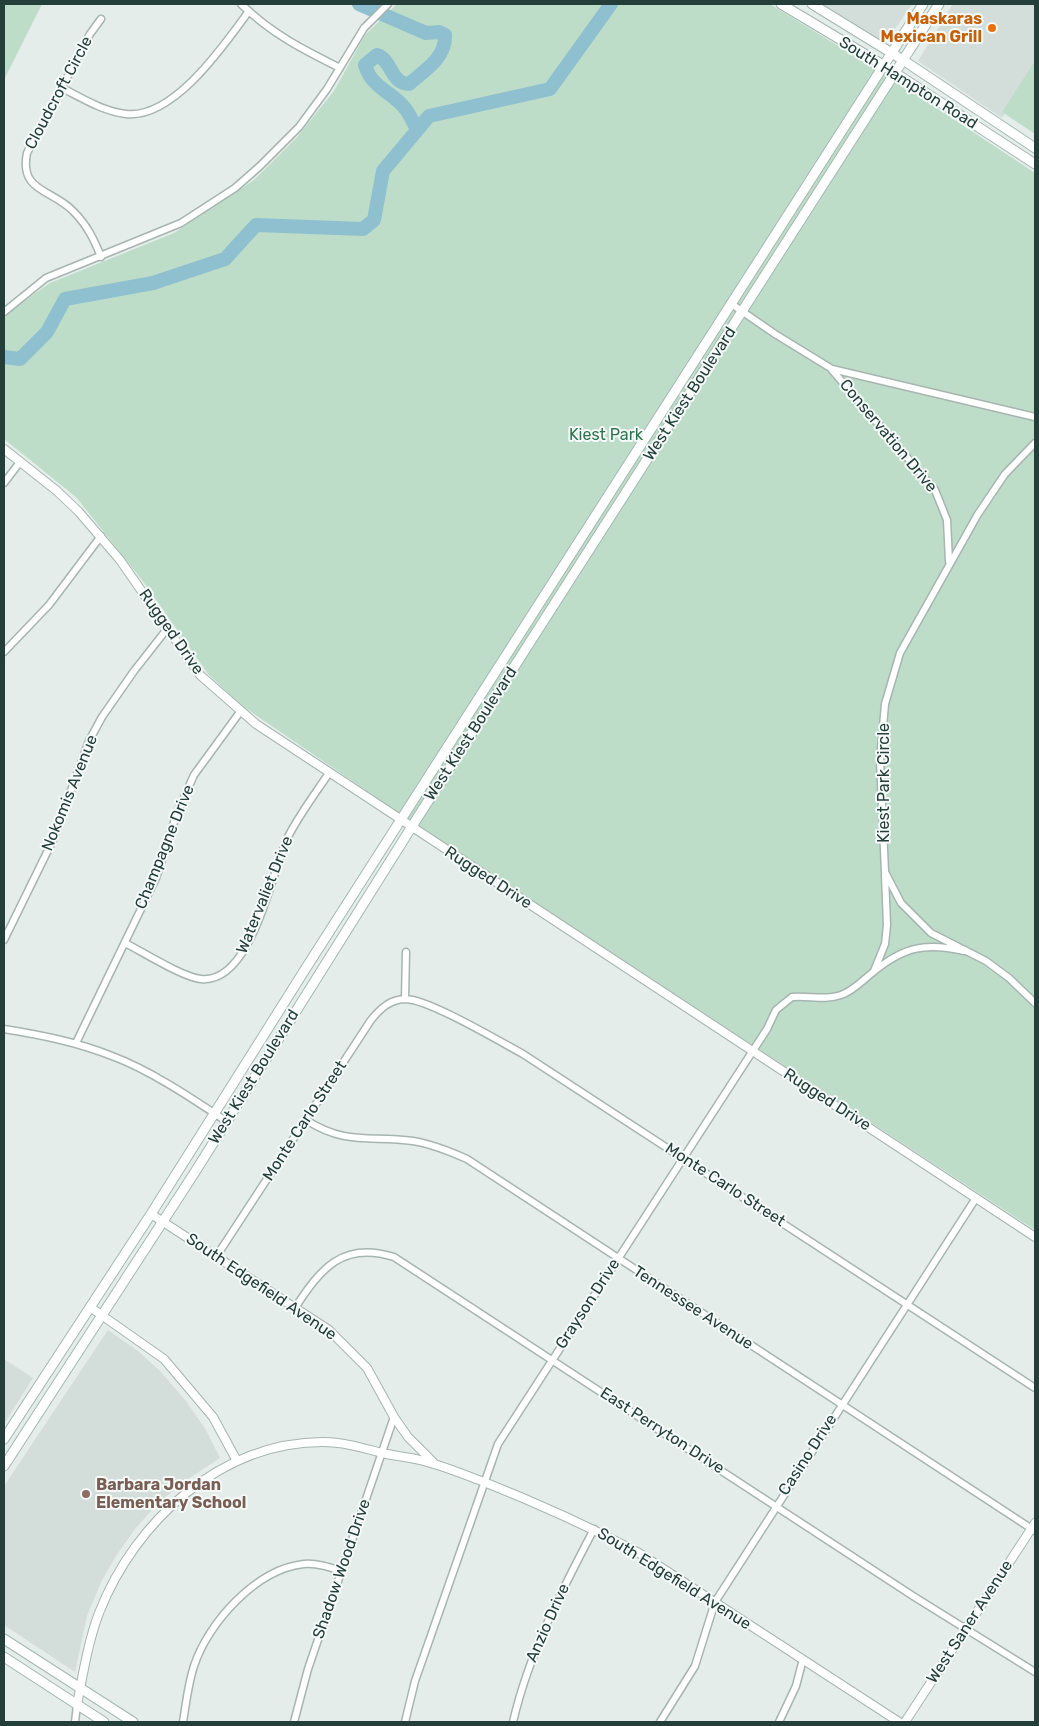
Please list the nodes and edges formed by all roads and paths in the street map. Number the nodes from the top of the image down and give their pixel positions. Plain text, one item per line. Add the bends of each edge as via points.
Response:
1 (241, 4) edge
2 (388, 4) edge
3 (781, 4) edge
4 (812, 4) edge
5 (923, 4) edge
6 (940, 4) edge
7 (821, 9) junction
8 (249, 11) junction
9 (101, 19) dead end
10 (812, 24) junction
11 (891, 53) junction
12 (903, 60) junction
13 (883, 66) junction
14 (340, 68) junction
15 (895, 73) junction
16 (62, 88) junction
17 (1035, 148) edge
18 (1035, 164) edge
19 (101, 257) junction
20 (730, 303) junction
21 (743, 311) junction
22 (4, 312) edge
23 (832, 369) junction
24 (1035, 418) edge
25 (1035, 443) edge
26 (4, 449) edge
27 (20, 462) junction
28 (4, 483) edge
29 (101, 536) junction
30 (949, 563) junction
31 (167, 629) junction
32 (4, 652) edge
33 (240, 712) junction
34 (329, 773) junction
35 (401, 820) junction
36 (412, 828) junction
37 (885, 872) junction
38 (4, 940) edge
39 (125, 943) junction
40 (964, 951) junction
41 (406, 952) dead end
42 (306, 968) junction
43 (874, 972) junction
44 (318, 975) junction
45 (405, 999) junction
46 (1035, 1003) edge
47 (4, 1029) edge
48 (76, 1043) junction
49 (752, 1052) junction
50 (214, 1113) junction
51 (306, 1120) junction
52 (226, 1121) junction
53 (684, 1158) junction
54 (976, 1198) junction
55 (151, 1214) junction
56 (163, 1222) junction
57 (1035, 1237) edge
58 (216, 1257) junction
59 (618, 1259) junction
60 (907, 1305) junction
61 (90, 1307) junction
62 (295, 1308) junction
63 (103, 1314) junction
64 (552, 1358) junction
65 (45, 1376) junction
66 (57, 1384) junction
67 (1035, 1388) edge
68 (842, 1405) junction
69 (394, 1417) junction
70 (4, 1440) edge
71 (7, 1452) edge
72 (382, 1453) junction
73 (237, 1460) junction
74 (434, 1463) junction
75 (4, 1466) edge
76 (484, 1482) junction
77 (775, 1506) junction
78 (1034, 1528) edge
79 (594, 1529) junction
80 (341, 1571) junction
81 (715, 1602) junction
82 (966, 1629) junction
83 (4, 1639) edge
84 (4, 1657) edge
85 (803, 1659) junction
86 (1035, 1672) edge
87 (80, 1689) junction
88 (77, 1705) junction
89 (74, 1722) edge
90 (104, 1722) edge
91 (133, 1722) edge
92 (183, 1722) edge
93 (294, 1722) edge
94 (405, 1722) edge
95 (513, 1722) edge
96 (660, 1722) edge
97 (779, 1722) edge
98 (899, 1722) edge
99 (905, 1722) edge

1 - 8 street
2 - 14 street via 364,28
3 - 10 main road, South Hampton Road
4 - 7 main road, South Hampton Road
5 - 11 main road, West Kiest Boulevard
6 - 12 main road, West Kiest Boulevard
7 - 10 main road
7 - 11 main road, South Hampton Road
8 - 14 street via 288,42
8 - 16 street via 218,52 184,87 147,112 109,111
9 - 16 street, Cloudcroft Circle
10 - 13 main road, South Hampton Road
11 - 12 main road, South Hampton Road
11 - 13 main road, West Kiest Boulevard
12 - 15 main road, West Kiest Boulevard
12 - 17 main road, South Hampton Road
13 - 15 main road, South Hampton Road
13 - 20 main road, West Kiest Boulevard
14 - 19 street via 299,127 235,188 181,223
15 - 18 main road, South Hampton Road
15 - 21 main road, West Kiest Boulevard
16 - 19 street, Cloudcroft Circle via 27,152 26,175 82,220
19 - 22 street via 46,278
20 - 21 street, Conservation Drive
20 - 35 main road, West Kiest Boulevard
21 - 23 street, Conservation Drive
21 - 36 main road, West Kiest Boulevard
23 - 24 street, Conservation Drive
23 - 30 street, Conservation Drive via 935,490 947,520
25 - 30 street, Kiest Park Circle via 1006,474
26 - 27 street, Rugged Drive
27 - 28 street
27 - 29 street, Rugged Drive via 63,496
29 - 31 street, Rugged Drive
29 - 32 street via 49,605
30 - 37 street, Kiest Park Circle via 900,653 885,704 880,762
31 - 33 street, Rugged Drive via 200,675
31 - 38 street, Nokomis Avenue via 102,717 89,742 53,840
33 - 34 street, Rugged Drive
33 - 39 street, Champagne Drive via 191,782 177,813 156,878
34 - 35 street, Rugged Drive
34 - 39 street, Watervaliet Drive via 288,836 257,921 239,959 231,968 222,975 201,979
35 - 36 street, Rugged Drive
35 - 42 main road, West Kiest Boulevard
36 - 44 main road, West Kiest Boulevard
36 - 49 street, Rugged Drive
37 - 40 street, Kiest Park Circle via 901,903 920,924
37 - 43 street, Grayson Drive via 885,944
39 - 48 street, Champagne Drive
40 - 43 street, Grayson Drive via 916,947
40 - 46 street, Kiest Park Circle via 986,961 1010,978
41 - 45 street
42 - 44 main road
42 - 50 main road, West Kiest Boulevard
43 - 49 street, Grayson Drive via 843,995 786,999
44 - 52 main road, West Kiest Boulevard
45 - 51 street, Monte Carlo Street via 384,1006 377,1013
45 - 53 street, Monte Carlo Street via 427,1005 524,1054
47 - 48 street
48 - 50 street via 114,1056
49 - 53 street, Grayson Drive
49 - 54 street, Rugged Drive
50 - 52 street
50 - 55 main road, West Kiest Boulevard
51 - 58 street, Monte Carlo Street
51 - 59 street, Tennessee Avenue via 322,1130 346,1138 412,1141 446,1150 467,1160
52 - 56 main road, West Kiest Boulevard
53 - 59 street, Grayson Drive
53 - 60 street, Monte Carlo Street
54 - 57 street, Rugged Drive
54 - 60 street, Casino Drive
55 - 56 street, South Edgefield Avenue
55 - 61 main road, West Kiest Boulevard
56 - 58 street, South Edgefield Avenue
56 - 63 main road, West Kiest Boulevard
58 - 62 street, South Edgefield Avenue
59 - 64 street, Grayson Drive
59 - 68 street, Tennessee Avenue
60 - 67 street, Monte Carlo Street
60 - 68 street, Casino Drive
61 - 63 street
61 - 65 main road, West Kiest Boulevard
62 - 64 street, East Perryton Drive via 313,1280 327,1266 361,1251 379,1252 406,1263
62 - 69 street, South Edgefield Avenue via 329,1330 355,1355 377,1383
63 - 66 main road, West Kiest Boulevard
63 - 73 street via 170,1366 213,1417
64 - 76 street, Grayson Drive via 498,1444
64 - 77 street, East Perryton Drive
65 - 66 main road
65 - 70 main road, West Kiest Boulevard
66 - 71 main road, West Kiest Boulevard
68 - 77 street, Casino Drive
68 - 78 street, Tennessee Avenue
69 - 72 street, Shadow Wood Drive
69 - 74 street, South Edgefield Avenue via 408,1437
71 - 75 main road, West Kiest Boulevard
72 - 73 street, South Edgefield Avenue via 352,1444 314,1442 266,1449
72 - 74 street, South Edgefield Avenue
72 - 80 street, Shadow Wood Drive
73 - 87 street, South Edgefield Avenue via 172,1505 135,1546 122,1565 99,1614
74 - 76 street, South Edgefield Avenue
76 - 79 street, South Edgefield Avenue via 547,1506
76 - 94 street, Grayson Drive via 415,1682
77 - 81 street, Casino Drive
77 - 82 street, East Perryton Drive
78 - 82 street, West Saner Avenue
79 - 81 street, South Edgefield Avenue via 639,1553
79 - 95 street, Anzio Drive via 532,1655
80 - 92 street via 314,1564 291,1566 264,1579 232,1604 212,1629 194,1666
80 - 93 street, Shadow Wood Drive
81 - 85 street, South Edgefield Avenue
81 - 96 street, Casino Drive via 695,1666
82 - 86 street, East Perryton Drive
82 - 99 street, West Saner Avenue
83 - 87 main road
84 - 88 main road
85 - 97 street via 796,1686
85 - 98 street, South Edgefield Avenue
87 - 88 street, South Edgefield Avenue
87 - 91 main road
88 - 89 street
88 - 90 main road

